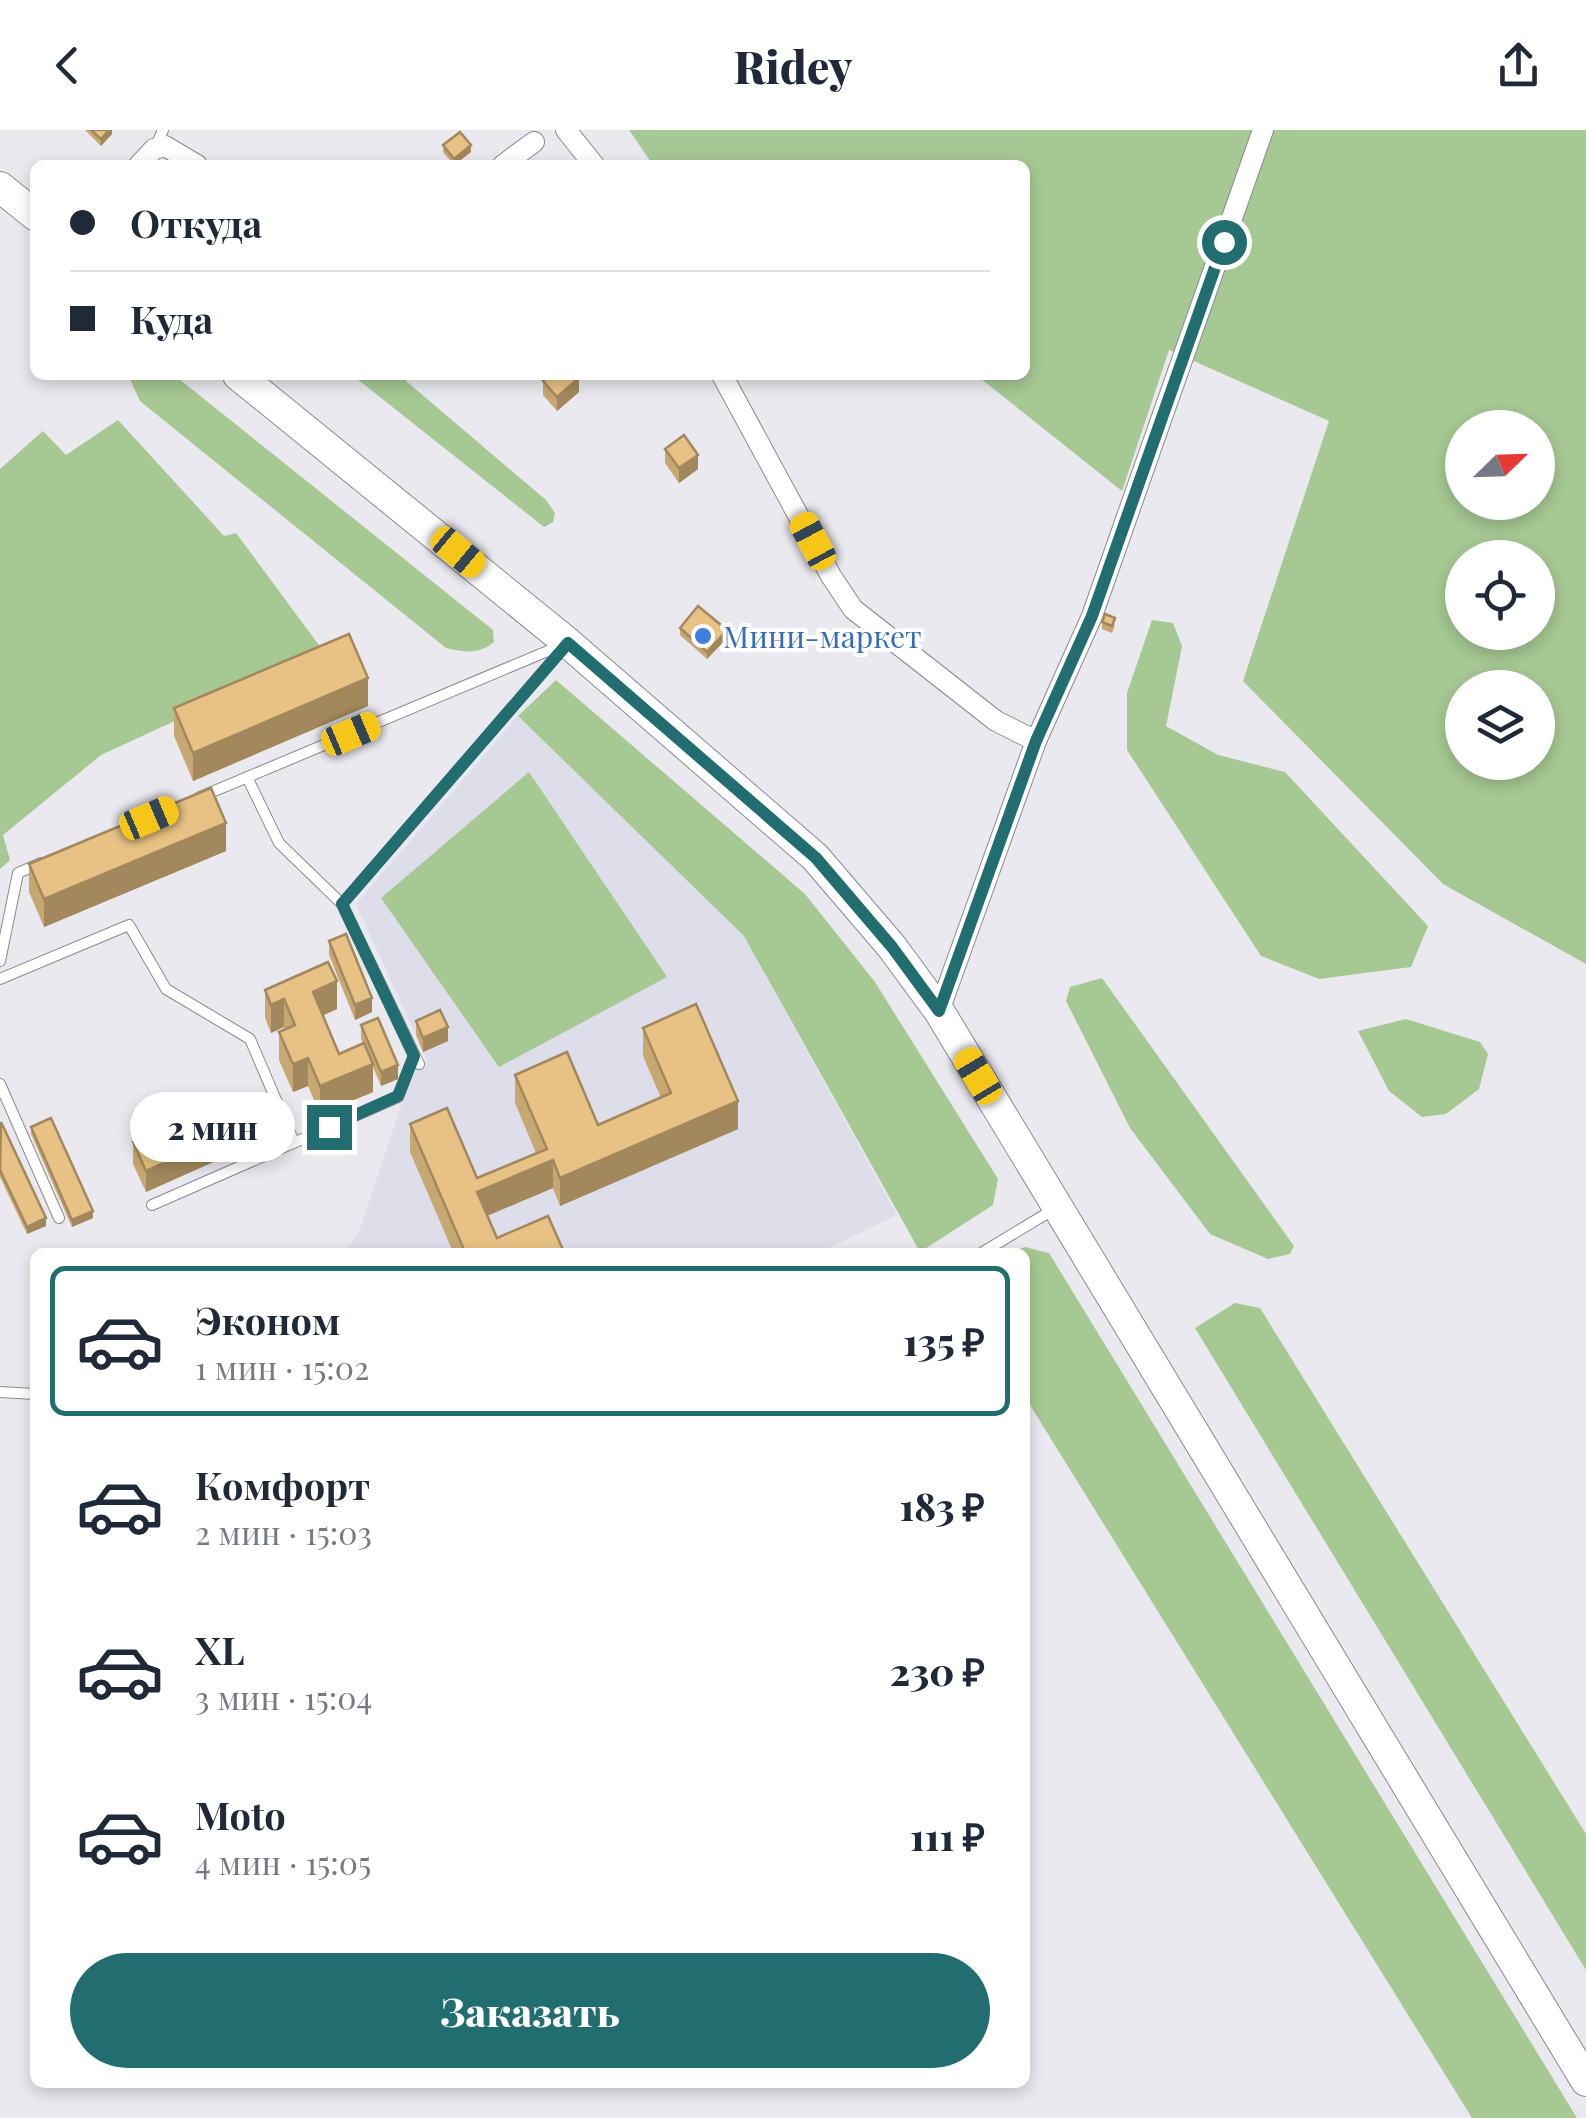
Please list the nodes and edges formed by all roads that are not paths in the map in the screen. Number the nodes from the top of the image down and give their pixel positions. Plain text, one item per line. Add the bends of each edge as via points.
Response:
1 (566, 130) edge
2 (1263, 130) edge
3 (159, 140) edge
4 (534, 142) dead end
5 (143, 160) edge
6 (189, 160) edge
7 (510, 160) edge
8 (590, 160) edge
9 (0, 187) edge
10 (30, 210) edge
11 (244, 380) edge
12 (725, 380) edge
13 (568, 643) junction
14 (1036, 741) junction
15 (247, 777) junction
16 (194, 799) edge
17 (53, 858) edge
18 (342, 904) junction
19 (2, 946) edge
20 (0, 960) edge
21 (0, 980) edge
22 (939, 1011) junction
23 (0, 1084) edge
24 (294, 1142) junction
25 (152, 1205) dead end
26 (1057, 1207) junction
27 (59, 1218) dead end
28 (990, 1248) edge
29 (0, 1392) edge
30 (30, 1394) edge
31 (1586, 2081) edge

1 - 8 street
2 - 14 street via 1092,616
3 - 5 street
3 - 6 street
4 - 7 street
9 - 10 main road
11 - 13 main road
12 - 14 street via 853,609 996,721
13 - 15 lane
13 - 18 lane
13 - 22 main road via 816,858
14 - 22 street
15 - 16 lane
15 - 18 lane via 278,843
17 - 19 lane via 18,873
18 - 24 lane via 417,1060 398,1096
19 - 20 lane
21 - 24 lane via 129,925 166,988 250,1039
22 - 26 main road
23 - 27 lane
24 - 25 lane
26 - 28 lane
26 - 31 main road
29 - 30 lane

